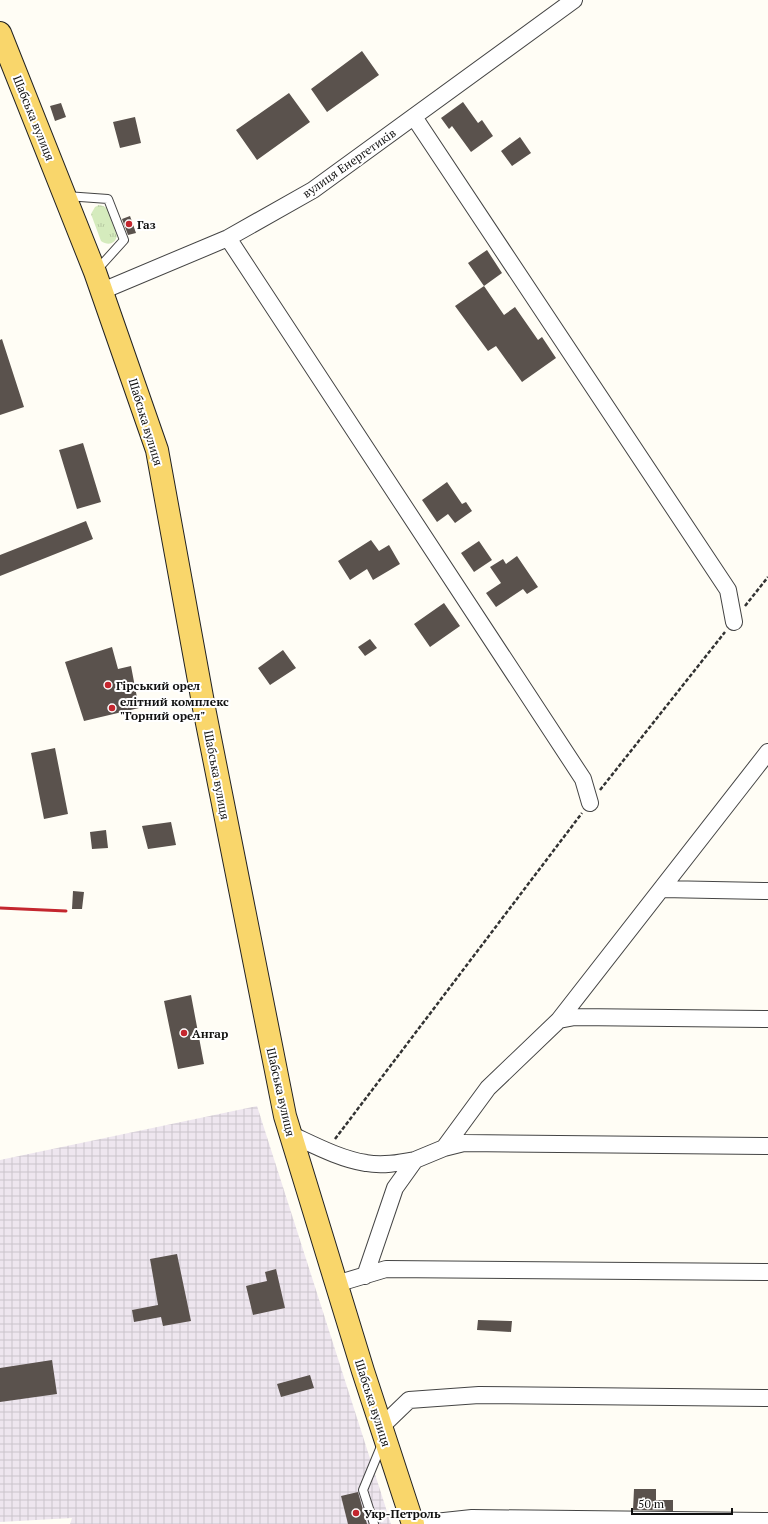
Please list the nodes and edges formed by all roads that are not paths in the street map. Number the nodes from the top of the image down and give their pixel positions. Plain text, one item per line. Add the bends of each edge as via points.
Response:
1 (574, 0) edge
2 (0, 33) edge
3 (414, 117) junction
4 (65, 196) junction
5 (228, 238) junction
6 (99, 281) junction
7 (734, 622) road end
8 (765, 760) edge
9 (590, 803) road end
10 (662, 889) junction
11 (768, 891) edge
12 (768, 1019) edge
13 (559, 1020) junction
14 (290, 1134) junction
15 (768, 1146) edge
16 (444, 1148) junction
17 (415, 1160) junction
18 (768, 1272) edge
19 (365, 1276) junction
20 (336, 1284) junction
21 (768, 1398) edge
22 (383, 1432) junction
23 (768, 1521) edge
24 (374, 1524) edge
25 (415, 1524) edge

1 - 3 street, вулиця Енергетиків
2 - 4 main road, Шабська вулиця
3 - 5 street, вулиця Енергетиків via 313,190
3 - 7 street via 728,590
4 - 6 main road, Шабська вулиця
4 - 6 lane via 108,199 124,240
5 - 6 street, вулиця Енергетиків
5 - 9 street via 583,779
6 - 14 main road, Шабська вулиця via 157,450 204,708
8 - 10 street
10 - 11 street
10 - 13 street
12 - 13 street via 575,1017
13 - 16 street via 488,1088
14 - 17 street via 344,1158 366,1163 388,1164
14 - 20 main road, Шабська вулиця
15 - 16 street via 464,1143
16 - 17 street
17 - 19 street via 395,1188
18 - 19 street via 386,1270
19 - 20 street
20 - 22 main road, Шабська вулиця
21 - 22 street via 479,1395 410,1400
22 - 24 lane via 363,1490
22 - 25 main road, Шабська вулиця
23 - 25 street via 472,1518

